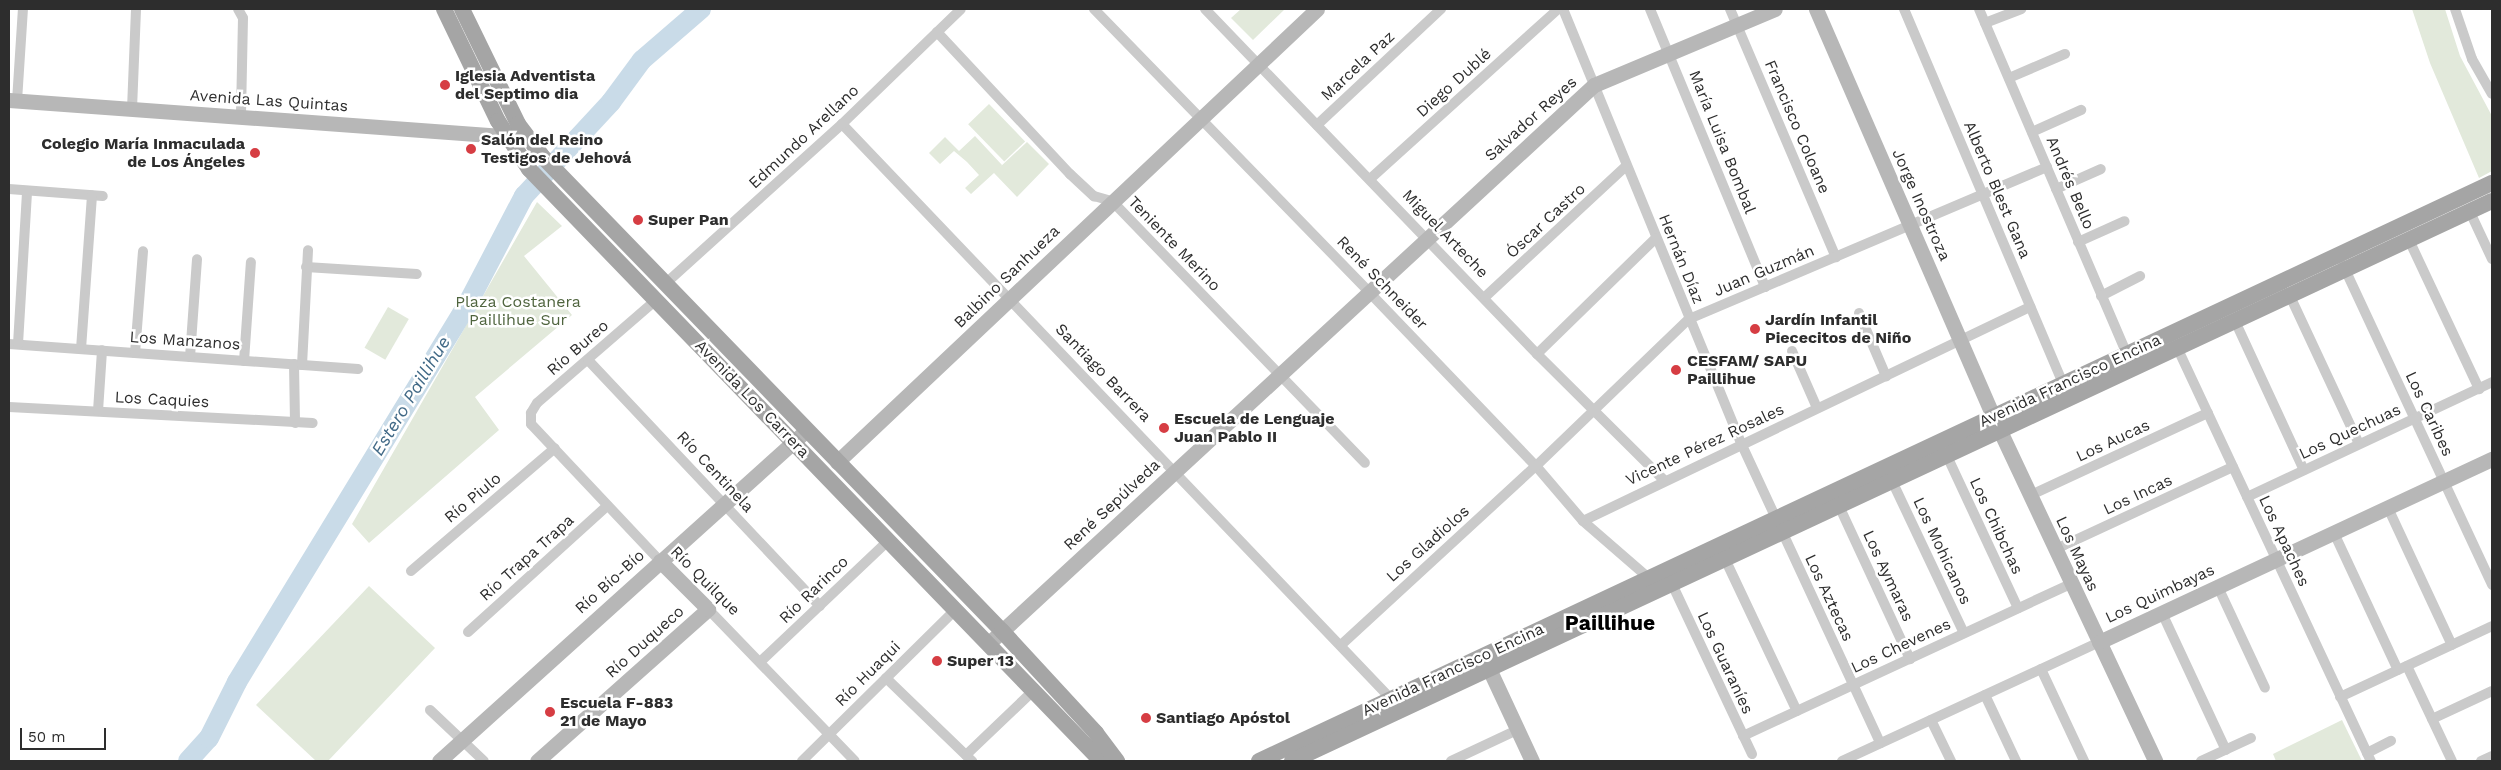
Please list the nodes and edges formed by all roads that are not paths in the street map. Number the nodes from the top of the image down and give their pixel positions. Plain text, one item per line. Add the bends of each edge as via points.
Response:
1 (23, 9) edge
2 (136, 9) edge
3 (238, 9) edge
4 (444, 9) edge
5 (462, 9) edge
6 (961, 9) edge
7 (1094, 9) edge
8 (1205, 9) edge
9 (1441, 9) edge
10 (1558, 9) edge
11 (1563, 9) edge
12 (1650, 9) edge
13 (1730, 9) edge
14 (1775, 9) edge
15 (1816, 9) edge
16 (1904, 9) edge
17 (1979, 9) edge
18 (2021, 9) edge
19 (2455, 9) edge
20 (1312, 10) edge
21 (1985, 23) junction
22 (1737, 26) junction
23 (937, 32) junction
24 (1670, 53) junction
25 (2065, 54) dead end
26 (1258, 64) junction
27 (2009, 78) junction
28 (1594, 85) junction
29 (2492, 94) edge
30 (13, 100) edge
31 (132, 109) junction
32 (2081, 110) dead end
33 (241, 117) junction
34 (1201, 118) junction
35 (842, 124) junction
36 (1317, 125) junction
37 (2032, 132) junction
38 (507, 136) junction
39 (527, 137) junction
40 (1626, 166) junction
41 (2047, 167) junction
42 (2101, 169) dead end
43 (1370, 179) junction
44 (2492, 183) edge
45 (9, 189) edge
46 (2056, 189) junction
47 (28, 190) junction
48 (1983, 194) junction
49 (92, 196) junction
50 (103, 196) dead end
51 (1112, 201) junction
52 (2492, 201) edge
53 (2470, 212) junction
54 (2125, 221) dead end
55 (1910, 225) junction
56 (1427, 237) junction
57 (1656, 238) junction
58 (2409, 240) junction
59 (2078, 242) junction
60 (308, 250) dead end
61 (143, 251) dead end
62 (2339, 254) junction
63 (1836, 256) junction
64 (197, 259) dead end
65 (2492, 259) edge
66 (251, 262) dead end
67 (306, 267) junction
68 (2345, 270) junction
69 (417, 274) dead end
70 (2140, 276) dead end
71 (665, 284) junction
72 (1766, 287) junction
73 (1368, 291) junction
74 (2102, 296) junction
75 (2290, 296) junction
76 (1485, 297) junction
77 (656, 300) junction
78 (1010, 300) junction
79 (2030, 306) junction
80 (1859, 313) dead end
81 (1689, 319) junction
82 (2235, 321) junction
83 (1961, 340) junction
84 (2174, 341) junction
85 (14, 344) edge
86 (81, 349) junction
87 (102, 350) junction
88 (1792, 351) dead end
89 (135, 353) junction
90 (1537, 354) junction
91 (190, 357) junction
92 (588, 360) junction
93 (244, 361) junction
94 (2130, 362) junction
95 (298, 364) junction
96 (358, 369) dead end
97 (1280, 373) junction
98 (1886, 376) junction
99 (2492, 382) edge
100 (2063, 384) junction
101 (2479, 388) junction
102 (9, 407) edge
103 (1818, 408) junction
104 (1595, 409) junction
105 (98, 411) junction
106 (2208, 413) junction
107 (2414, 418) junction
108 (294, 422) junction
109 (314, 423) dead end
110 (531, 424) joint
111 (1997, 424) junction
112 (806, 430) junction
113 (792, 441) junction
114 (1741, 444) junction
115 (2359, 444) junction
116 (554, 448) junction
117 (1947, 456) junction
118 (2492, 459) edge
119 (838, 462) junction
120 (1365, 463) dead end
121 (1536, 466) junction
122 (2233, 467) junction
123 (1176, 470) junction
124 (2304, 470) junction
125 (1664, 480) junction
126 (1892, 481) junction
127 (2444, 482) junction
128 (2030, 495) junction
129 (2247, 496) junction
130 (723, 503) junction
131 (607, 506) junction
132 (1838, 506) junction
133 (2388, 508) junction
134 (1583, 521) junction
135 (1779, 526) junction
136 (2334, 533) junction
137 (888, 540) junction
138 (2056, 549) junction
139 (1725, 559) junction
140 (2276, 560) junction
141 (660, 561) junction
142 (411, 571) dead end
143 (1647, 579) junction
144 (2072, 583) junction
145 (1672, 584) junction
146 (2492, 585) edge
147 (2218, 587) junction
148 (820, 606) junction
149 (2018, 608) junction
150 (708, 609) junction
151 (956, 609) junction
152 (2162, 613) junction
153 (2492, 626) edge
154 (1002, 631) junction
155 (468, 632) dead end
156 (1964, 634) junction
157 (2099, 642) junction
158 (989, 643) junction
159 (1341, 645) junction
160 (2452, 645) junction
161 (1910, 658) junction
162 (760, 662) junction
163 (1486, 663) junction
164 (2402, 668) junction
165 (2041, 669) junction
166 (886, 678) junction
167 (1853, 685) junction
168 (2265, 688) dead end
169 (1034, 690) junction
170 (2492, 691) edge
171 (1985, 695) junction
172 (2340, 697) junction
173 (1397, 705) junction
174 (430, 710) dead end
175 (1796, 711) junction
176 (2432, 719) junction
177 (1931, 720) junction
178 (1517, 730) junction
179 (1096, 733) junction
180 (829, 734) junction
181 (1743, 736) junction
182 (2251, 738) dead end
183 (461, 741) junction
184 (2391, 742) dead end
185 (1880, 743) junction
186 (2226, 750) junction
187 (1752, 754) dead end
188 (2492, 756) edge
189 (2369, 757) edge
190 (969, 758) edge
191 (439, 761) edge
192 (484, 761) edge
193 (537, 761) edge
194 (802, 761) edge
195 (855, 761) edge
196 (1101, 761) edge
197 (1118, 761) edge
198 (1126, 761) edge
199 (1260, 761) edge
200 (1292, 761) edge
201 (1451, 761) edge
202 (1532, 761) edge
203 (1842, 761) edge
204 (1951, 761) edge
205 (2016, 761) edge
206 (2084, 761) edge
207 (2155, 761) edge
208 (2201, 761) edge
209 (2452, 761) edge
210 (2480, 761) edge

1 - 30 street
2 - 31 street
3 - 33 street via 242,18
4 - 38 main road, Avenida Los Carrera
5 - 39 main road, Avenida Los Carrera
6 - 23 street, Edmundo Arellano
7 - 34 street, René Schneider
8 - 26 street, Miguel Arteche
9 - 36 street, Marcela Paz
10 - 43 street, Diego Dublé
11 - 28 street, Hernán Díaz
12 - 24 street, María Luisa Bombal
13 - 22 street, Francisco Coloane
14 - 22 street, Salvador Reyes
15 - 55 street, Jorge Inostroza
16 - 48 street, Alberto Blest Gana
17 - 21 street, Andrés Bello
18 - 21 street
19 - 29 street via 2472,59
20 - 26 street, Balbino Sanhueza
21 - 27 street, Andrés Bello
22 - 24 street, Salvador Reyes
22 - 63 street, Francisco Coloane
23 - 35 street, Edmundo Arellano
23 - 51 street, Teniente Merino via 1070,174 1094,196
24 - 28 street, Salvador Reyes
24 - 72 street, María Luisa Bombal
25 - 27 street
26 - 34 street, Balbino Sanhueza
26 - 36 street, Miguel Arteche
27 - 37 street, Andrés Bello
28 - 40 street, Hernán Díaz
28 - 56 street, Salvador Reyes
30 - 31 street, Avenida Las Quintas
31 - 33 street, Avenida Las Quintas
32 - 37 street
33 - 38 street, Avenida Las Quintas
34 - 51 street, Balbino Sanhueza
34 - 73 street, René Schneider
35 - 71 street, Edmundo Arellano
35 - 78 street, Santiago Barrera
36 - 43 street, Miguel Arteche
37 - 41 street, Andrés Bello
38 - 39 street, Avenida Las Quintas
38 - 77 main road, Avenida Los Carrera via 529,169
39 - 71 main road, Avenida Los Carrera
40 - 57 street, Hernán Díaz
40 - 76 street, Óscar Castro
41 - 46 street, Andrés Bello
41 - 48 street, Juan Guzmán
42 - 46 street
43 - 56 street, Miguel Arteche
44 - 62 main road, Avenida Francisco Encina
45 - 47 street
46 - 59 street, Andrés Bello
47 - 49 street
47 - 85 street
48 - 55 street, Juan Guzmán
48 - 79 street, Alberto Blest Gana
49 - 50 street
49 - 86 street
51 - 78 street, Balbino Sanhueza
51 - 97 street, Teniente Merino
52 - 53 main road, Avenida Francisco Encina
53 - 58 main road, Avenida Francisco Encina
53 - 65 street
54 - 59 street
55 - 63 street, Juan Guzmán
55 - 83 street, Jorge Inostroza
56 - 73 street, Salvador Reyes
56 - 76 street, Miguel Arteche
57 - 81 street, Hernán Díaz
57 - 90 street
58 - 68 main road, Avenida Francisco Encina
58 - 101 street
59 - 74 street, Andrés Bello
60 - 67 street
61 - 89 street
62 - 68 street, Los Caribes
62 - 84 main road, Avenida Francisco Encina
63 - 72 street, Juan Guzmán
64 - 91 street
66 - 93 street
67 - 69 street
67 - 95 street
68 - 75 main road, Avenida Francisco Encina
68 - 107 street, Los Caribes
70 - 74 street
71 - 112 main road, Avenida Los Carrera
72 - 81 street, Juan Guzmán
73 - 97 street, René Sepúlveda
73 - 121 street, René Schneider
74 - 94 street, Andrés Bello
75 - 82 main road, Avenida Francisco Encina
75 - 115 street
76 - 90 street, Miguel Arteche
77 - 92 street, Río Bureo
77 - 113 main road, Avenida Los Carrera
78 - 119 street, Balbino Sanhueza
78 - 123 street, Santiago Barrera
79 - 83 street, Vicente Pérez Rosales
79 - 100 street, Alberto Blest Gana
80 - 98 street
81 - 104 street, Juan Guzmán
81 - 114 street, Hernán Díaz
82 - 84 main road, Avenida Francisco Encina
82 - 124 street
83 - 98 street, Vicente Pérez Rosales
83 - 111 street, Jorge Inostroza
84 - 94 main road, Avenida Francisco Encina
84 - 106 street, Los Apaches
85 - 86 street, Los Manzanos
86 - 87 street, Los Manzanos
87 - 89 street, Los Manzanos
87 - 105 street
88 - 103 street
89 - 91 street, Los Manzanos
90 - 104 street, Miguel Arteche
91 - 93 street, Los Manzanos
92 - 110 street, Río Bureo via 537,403 531,413
92 - 130 street, Río Centinela
93 - 95 street, Los Manzanos
94 - 100 main road, Avenida Francisco Encina
94 - 111 main road, Avenida Francisco Encina
95 - 96 street, Los Manzanos
95 - 108 street
97 - 120 street, Teniente Merino
97 - 123 street, René Sepúlveda
98 - 103 street, Vicente Pérez Rosales
99 - 101 street, Los Quechuas
100 - 111 main road, Avenida Francisco Encina
101 - 107 street, Los Quechuas
102 - 105 street, Los Caquies
103 - 114 street, Vicente Pérez Rosales
104 - 121 street, Juan Guzmán
104 - 125 street, Miguel Arteche
105 - 108 street, Los Caquies
106 - 122 street, Los Apaches
106 - 128 street, Los Aucas
107 - 115 street, Los Quechuas
107 - 127 street, Los Caribes
108 - 109 street, Los Caquies
110 - 116 street, Río Quilque
111 - 117 main road, Avenida Francisco Encina
111 - 128 street, Los Mayas
111 - 135 main road, Avenida Francisco Encina
112 - 113 street, Río Bío-Bío
112 - 119 main road, Avenida Los Carrera
113 - 130 street, Río Bío-Bío
113 - 137 main road, Avenida Los Carrera
114 - 125 street, Vicente Pérez Rosales
114 - 135 street, Hernán Díaz
115 - 124 street, Los Quechuas
116 - 131 street, Río Quilque
116 - 142 street, Río Piulo
117 - 126 main road, Avenida Francisco Encina
117 - 149 street, Los Chibchas
118 - 127 street, Los Quimbayas
119 - 154 main road, Avenida Los Carrera
121 - 134 street, René Schneider
121 - 159 street, Los Gladiolos
122 - 129 street, Los Apaches
122 - 138 street, Los Incas
123 - 154 street, René Sepúlveda
123 - 159 street, Santiago Barrera
124 - 129 street, Los Quechuas
125 - 134 street, Vicente Pérez Rosales
126 - 132 main road, Avenida Francisco Encina
126 - 156 street, Los Mohicanos
127 - 133 street, Los Quimbayas
127 - 146 street, Los Caribes
128 - 138 street, Los Mayas
129 - 140 street, Los Apaches
130 - 141 street, Río Bío-Bío
130 - 148 street, Río Centinela
131 - 141 street, Río Quilque
131 - 155 street, Río Trapa Trapa
132 - 135 main road, Avenida Francisco Encina
132 - 161 street, Los Aymaras
133 - 136 street, Los Quimbayas
133 - 160 street
134 - 143 street, René Schneider
135 - 139 main road, Avenida Francisco Encina
135 - 143 main road, Avenida Francisco Encina
135 - 167 street, Los Aztecas
136 - 140 street, Los Quimbayas
136 - 164 street
137 - 148 street, Río Rarinco
137 - 151 main road, Avenida Los Carrera
138 - 144 street, Los Mayas
139 - 145 main road, Avenida Francisco Encina
139 - 175 street
140 - 147 street, Los Quimbayas
140 - 172 street, Los Apaches
141 - 150 street, Río Quilque
141 - 183 street, Río Bío-Bío
143 - 145 street
143 - 163 main road, Avenida Francisco Encina
144 - 149 street, Los Chevenes
144 - 157 street, Los Mayas
145 - 163 main road, Avenida Francisco Encina
145 - 181 street, Los Guaraníes
147 - 152 street, Los Quimbayas
147 - 168 street
148 - 162 street, Río Rarinco
149 - 156 street, Los Chevenes
150 - 162 street, Río Quilque
150 - 193 street, Río Duqueco
151 - 158 main road, Avenida Los Carrera
151 - 166 street, Río Huaqui
152 - 157 street, Los Quimbayas
152 - 186 street
153 - 160 street
154 - 158 street, René Sepúlveda
154 - 179 main road, Avenida Los Carrera
156 - 161 street, Los Chevenes
157 - 165 street, Los Quimbayas
157 - 207 street, Los Mayas
158 - 169 main road, Avenida Los Carrera
159 - 173 street, Santiago Barrera
160 - 164 street
161 - 167 street, Los Chevenes
162 - 180 street, Río Quilque
163 - 173 main road, Avenida Francisco Encina
163 - 178 street
164 - 172 street
164 - 176 street
165 - 171 street, Los Quimbayas
165 - 206 street
166 - 180 street, Río Huaqui
166 - 190 street
167 - 175 street, Los Chevenes
167 - 185 street, Los Aztecas
169 - 190 street
169 - 196 main road, Avenida Los Carrera
170 - 176 street
171 - 177 street, Los Quimbayas
171 - 205 street
172 - 189 street, Los Apaches
173 - 199 main road, Avenida Francisco Encina
173 - 200 main road, Avenida Francisco Encina
174 - 183 street
175 - 181 street, Los Chevenes
176 - 209 street
177 - 185 street, Los Quimbayas
177 - 204 street
178 - 201 street
178 - 202 street
179 - 197 main road, Avenida Los Carrera
179 - 198 main road
180 - 194 street, Río Huaqui
180 - 195 street, Río Quilque
181 - 187 street, Los Guaraníes
182 - 186 street
183 - 191 street, Río Bío-Bío
183 - 192 street
184 - 189 street
185 - 203 street, Los Quimbayas
186 - 208 street
188 - 210 street

